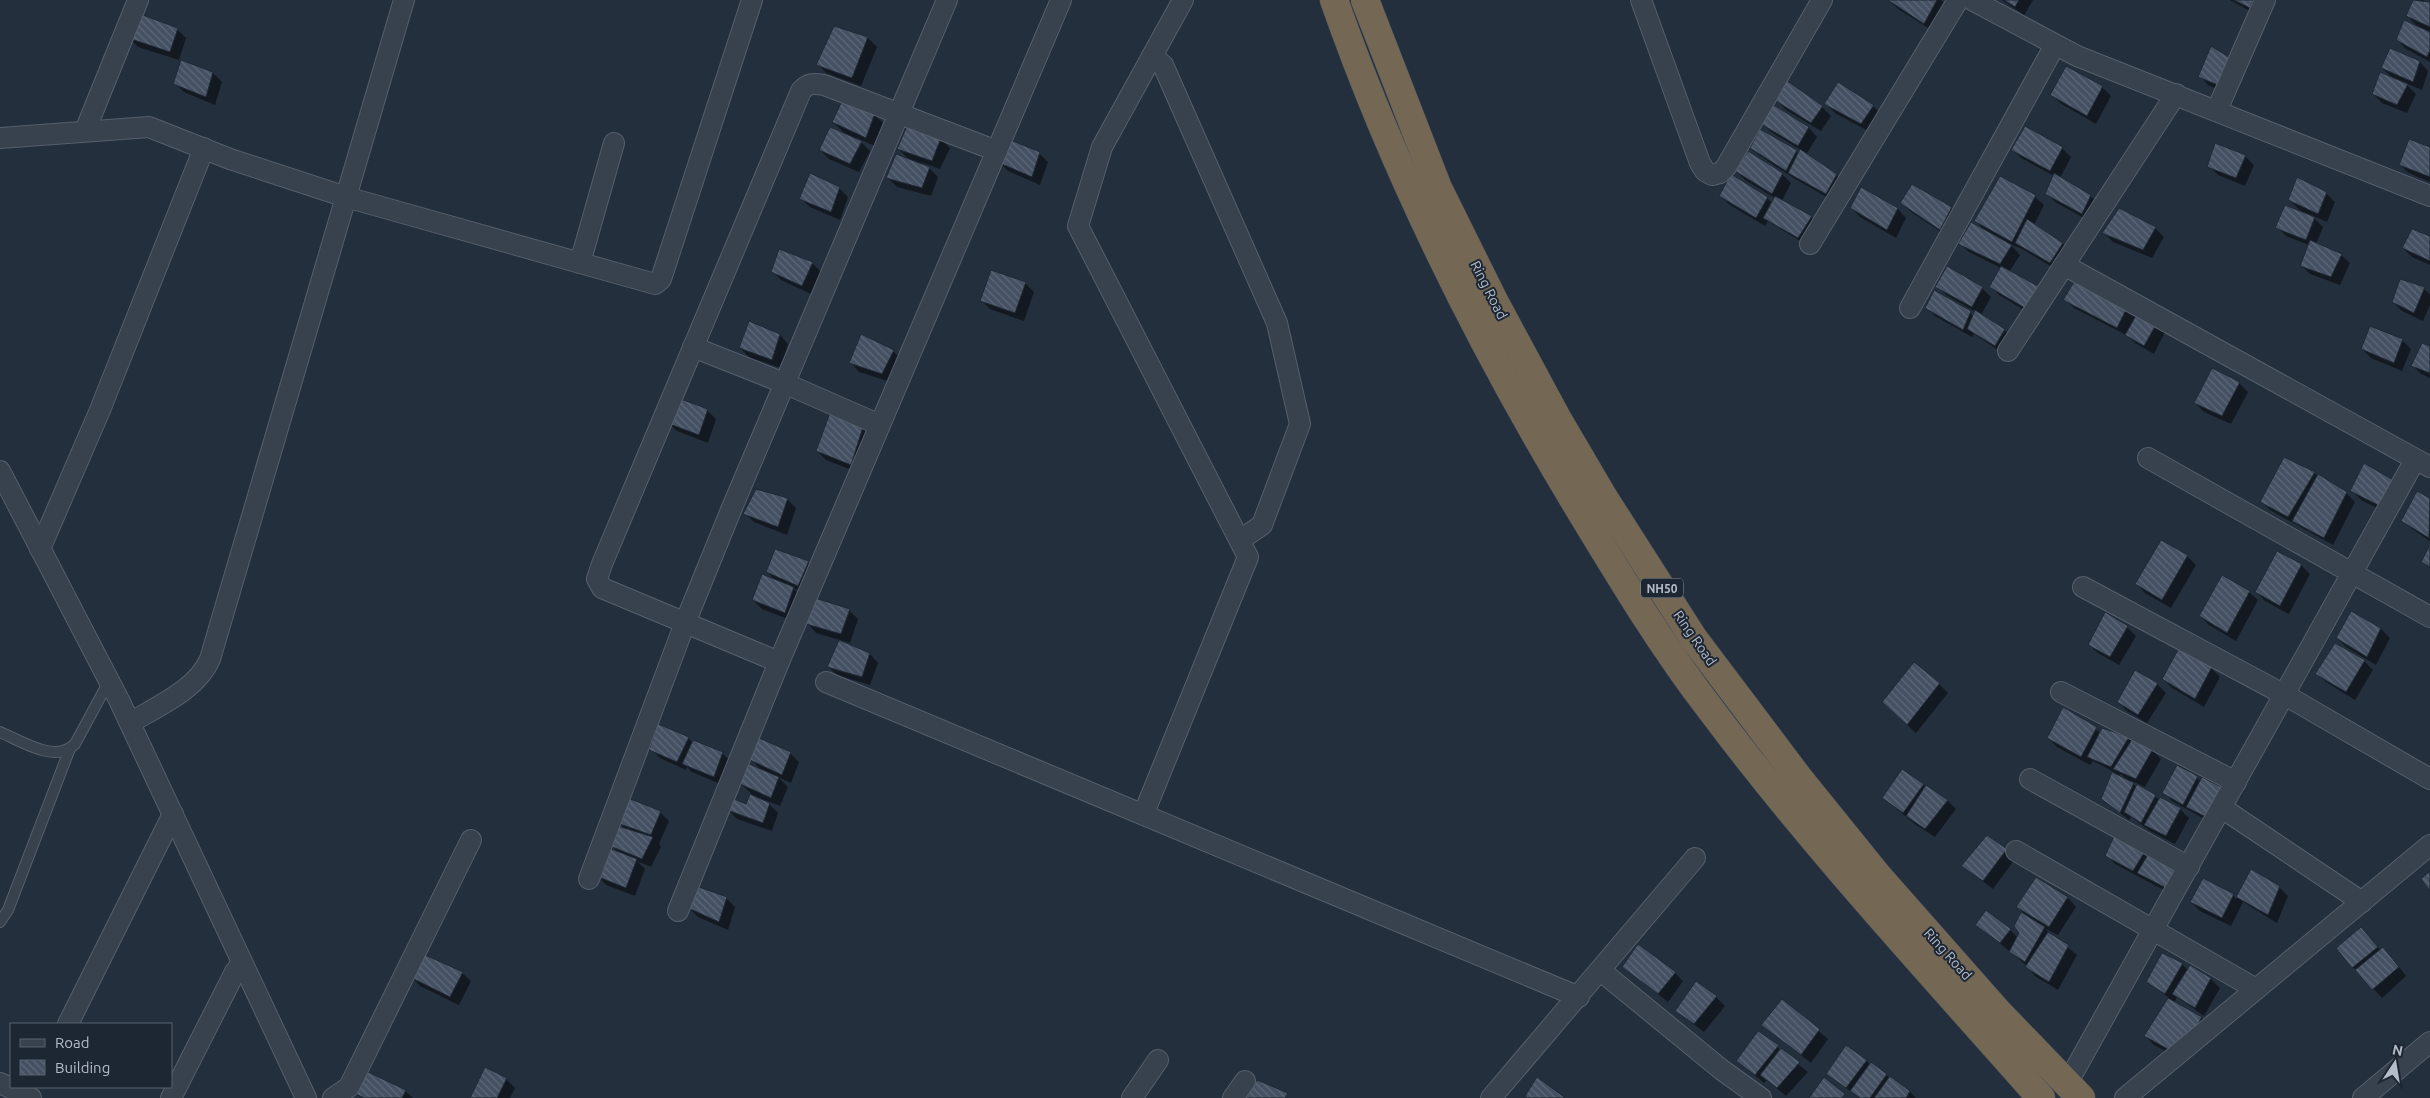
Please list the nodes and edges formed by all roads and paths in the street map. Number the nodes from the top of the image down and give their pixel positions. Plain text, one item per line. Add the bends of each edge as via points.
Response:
1 (138, 0) edge
2 (404, 0) edge
3 (752, 0) edge
4 (947, 0) edge
5 (1060, 0) edge
6 (1182, 0) edge
7 (1334, 0) edge
8 (1365, 0) edge
9 (1642, 0) edge
10 (1822, 0) edge
11 (1958, 0) edge
12 (1972, 0) edge
13 (2265, 0) edge
14 (2055, 45) junction
15 (1152, 56) junction
16 (2176, 94) junction
17 (2217, 110) junction
18 (899, 114) junction
19 (85, 131) junction
20 (0, 138) edge
21 (614, 143) dead end
22 (204, 148) junction
23 (997, 151) junction
24 (2430, 196) edge
25 (346, 197) junction
26 (1810, 244) dead end
27 (580, 264) junction
28 (2064, 265) junction
29 (1910, 308) dead end
30 (693, 347) junction
31 (2008, 351) dead end
32 (784, 383) junction
33 (880, 425) junction
34 (2148, 458) dead end
35 (2423, 464) edge
36 (0, 471) edge
37 (1240, 540) junction
38 (40, 549) junction
39 (2352, 573) junction
40 (2083, 586) dead end
41 (2430, 617) edge
42 (685, 623) junction
43 (779, 662) junction
44 (109, 681) junction
45 (826, 682) dead end
46 (2061, 692) dead end
47 (2285, 695) junction
48 (130, 723) junction
49 (0, 732) edge
50 (69, 750) junction
51 (2030, 778) dead end
52 (2430, 779) edge
53 (2236, 782) junction
54 (2222, 808) junction
55 (1144, 813) junction
56 (173, 814) junction
57 (471, 840) dead end
58 (2430, 845) edge
59 (2016, 851) dead end
60 (1695, 858) dead end
61 (2188, 867) junction
62 (589, 878) dead end
63 (2362, 902) junction
64 (678, 911) dead end
65 (0, 922) edge
66 (2153, 931) junction
67 (242, 963) junction
68 (1601, 971) junction
69 (2256, 989) junction
70 (1579, 996) junction
71 (68, 1023) edge
72 (2430, 1042) edge
73 (1158, 1060) dead end
74 (1245, 1080) dead end
75 (10, 1088) edge
76 (2074, 1090) edge
77 (31, 1098) edge
78 (171, 1098) edge
79 (306, 1098) edge
80 (333, 1098) edge
81 (1132, 1098) edge
82 (1233, 1098) edge
83 (1491, 1098) edge
84 (1761, 1098) edge
85 (2041, 1098) edge
86 (2125, 1098) edge
87 (2363, 1098) edge

1 - 19 street
2 - 25 street
3 - 27 street via 661,279 650,283
4 - 18 street
5 - 23 street
6 - 15 street
7 - 85 highway, Ring Road / NH50 via 1435,244 1542,448 1632,595 1709,708 1800,823
8 - 76 highway, Ring Road / NH50 via 1438,188 1494,301 1557,418 1694,638 1798,777 1878,876 1998,1012
9 - 10 street via 1700,163 1712,175 1726,167
11 - 26 street
12 - 14 street
13 - 17 street
14 - 16 street
14 - 29 street
15 - 37 street via 1163,65 1278,323 1300,424 1262,525
15 - 37 street via 1102,146 1078,226
16 - 17 street
16 - 28 street
17 - 24 street
18 - 23 street
18 - 30 street via 824,85 806,85
18 - 32 street
19 - 20 street
19 - 22 street via 149,126
21 - 27 street
22 - 25 street
22 - 38 street via 100,410
23 - 33 street
25 - 27 street
25 - 48 street via 210,659 194,683
28 - 31 street
28 - 35 street
30 - 32 street
30 - 42 street via 597,579 602,588
32 - 33 street
32 - 42 street
33 - 43 street
34 - 39 street
35 - 39 street
36 - 38 street
37 - 55 street via 1248,557
38 - 44 street
39 - 41 street
39 - 47 street
40 - 47 street
42 - 43 street
42 - 62 street
43 - 64 street
44 - 48 street
44 - 50 lane
45 - 55 street
46 - 53 street
47 - 52 street
47 - 53 street
48 - 56 street
49 - 50 lane via 44,751
50 - 65 lane via 8,910
51 - 61 street
53 - 54 street
54 - 61 street
54 - 63 street
55 - 70 street
56 - 67 street
56 - 71 street
57 - 80 street via 349,1087
58 - 63 street
59 - 66 street
60 - 68 street
61 - 66 street
63 - 69 street
66 - 69 street
66 - 76 street
67 - 78 street
67 - 79 street
68 - 70 street
68 - 84 street
69 - 86 street
70 - 83 street
72 - 87 street
73 - 81 street
74 - 82 street
75 - 77 street

